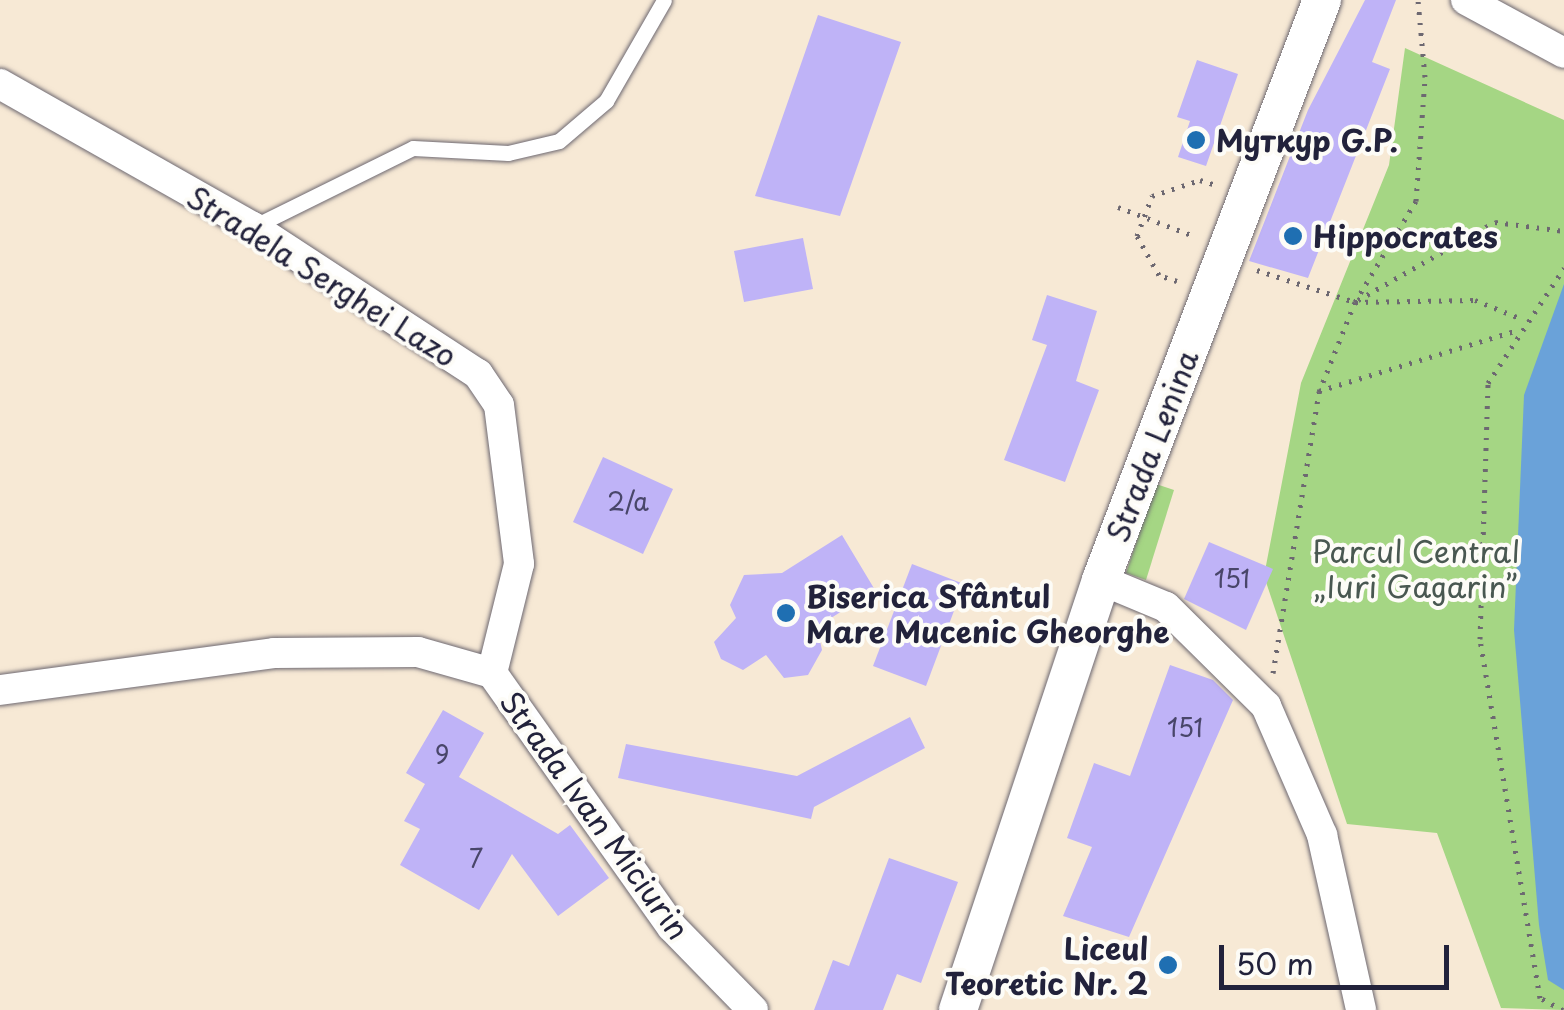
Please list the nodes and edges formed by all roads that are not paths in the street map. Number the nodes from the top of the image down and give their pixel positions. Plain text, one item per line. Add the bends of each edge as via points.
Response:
1 (664, 0) edge
2 (1322, 0) edge
3 (1466, 0) edge
4 (1564, 53) edge
5 (0, 84) edge
6 (253, 227) junction
7 (1102, 580) junction
8 (492, 673) junction
9 (0, 690) edge
10 (754, 1010) edge
11 (958, 1010) edge
12 (1361, 1010) edge

1 - 6 lane via 606,102 560,141 508,153 414,148
2 - 7 street, Strada Lenina
3 - 4 street
5 - 6 street, Stradela Serghei Lazo
6 - 8 street, Stradela Serghei Lazo via 405,320 478,374 499,405 519,564
7 - 11 street, Strada Lenina
7 - 12 street via 1166,607 1266,706 1322,835
8 - 9 street, Strada Ivan Miciurin via 418,652 274,654
8 - 10 street, Strada Ivan Miciurin via 672,927

